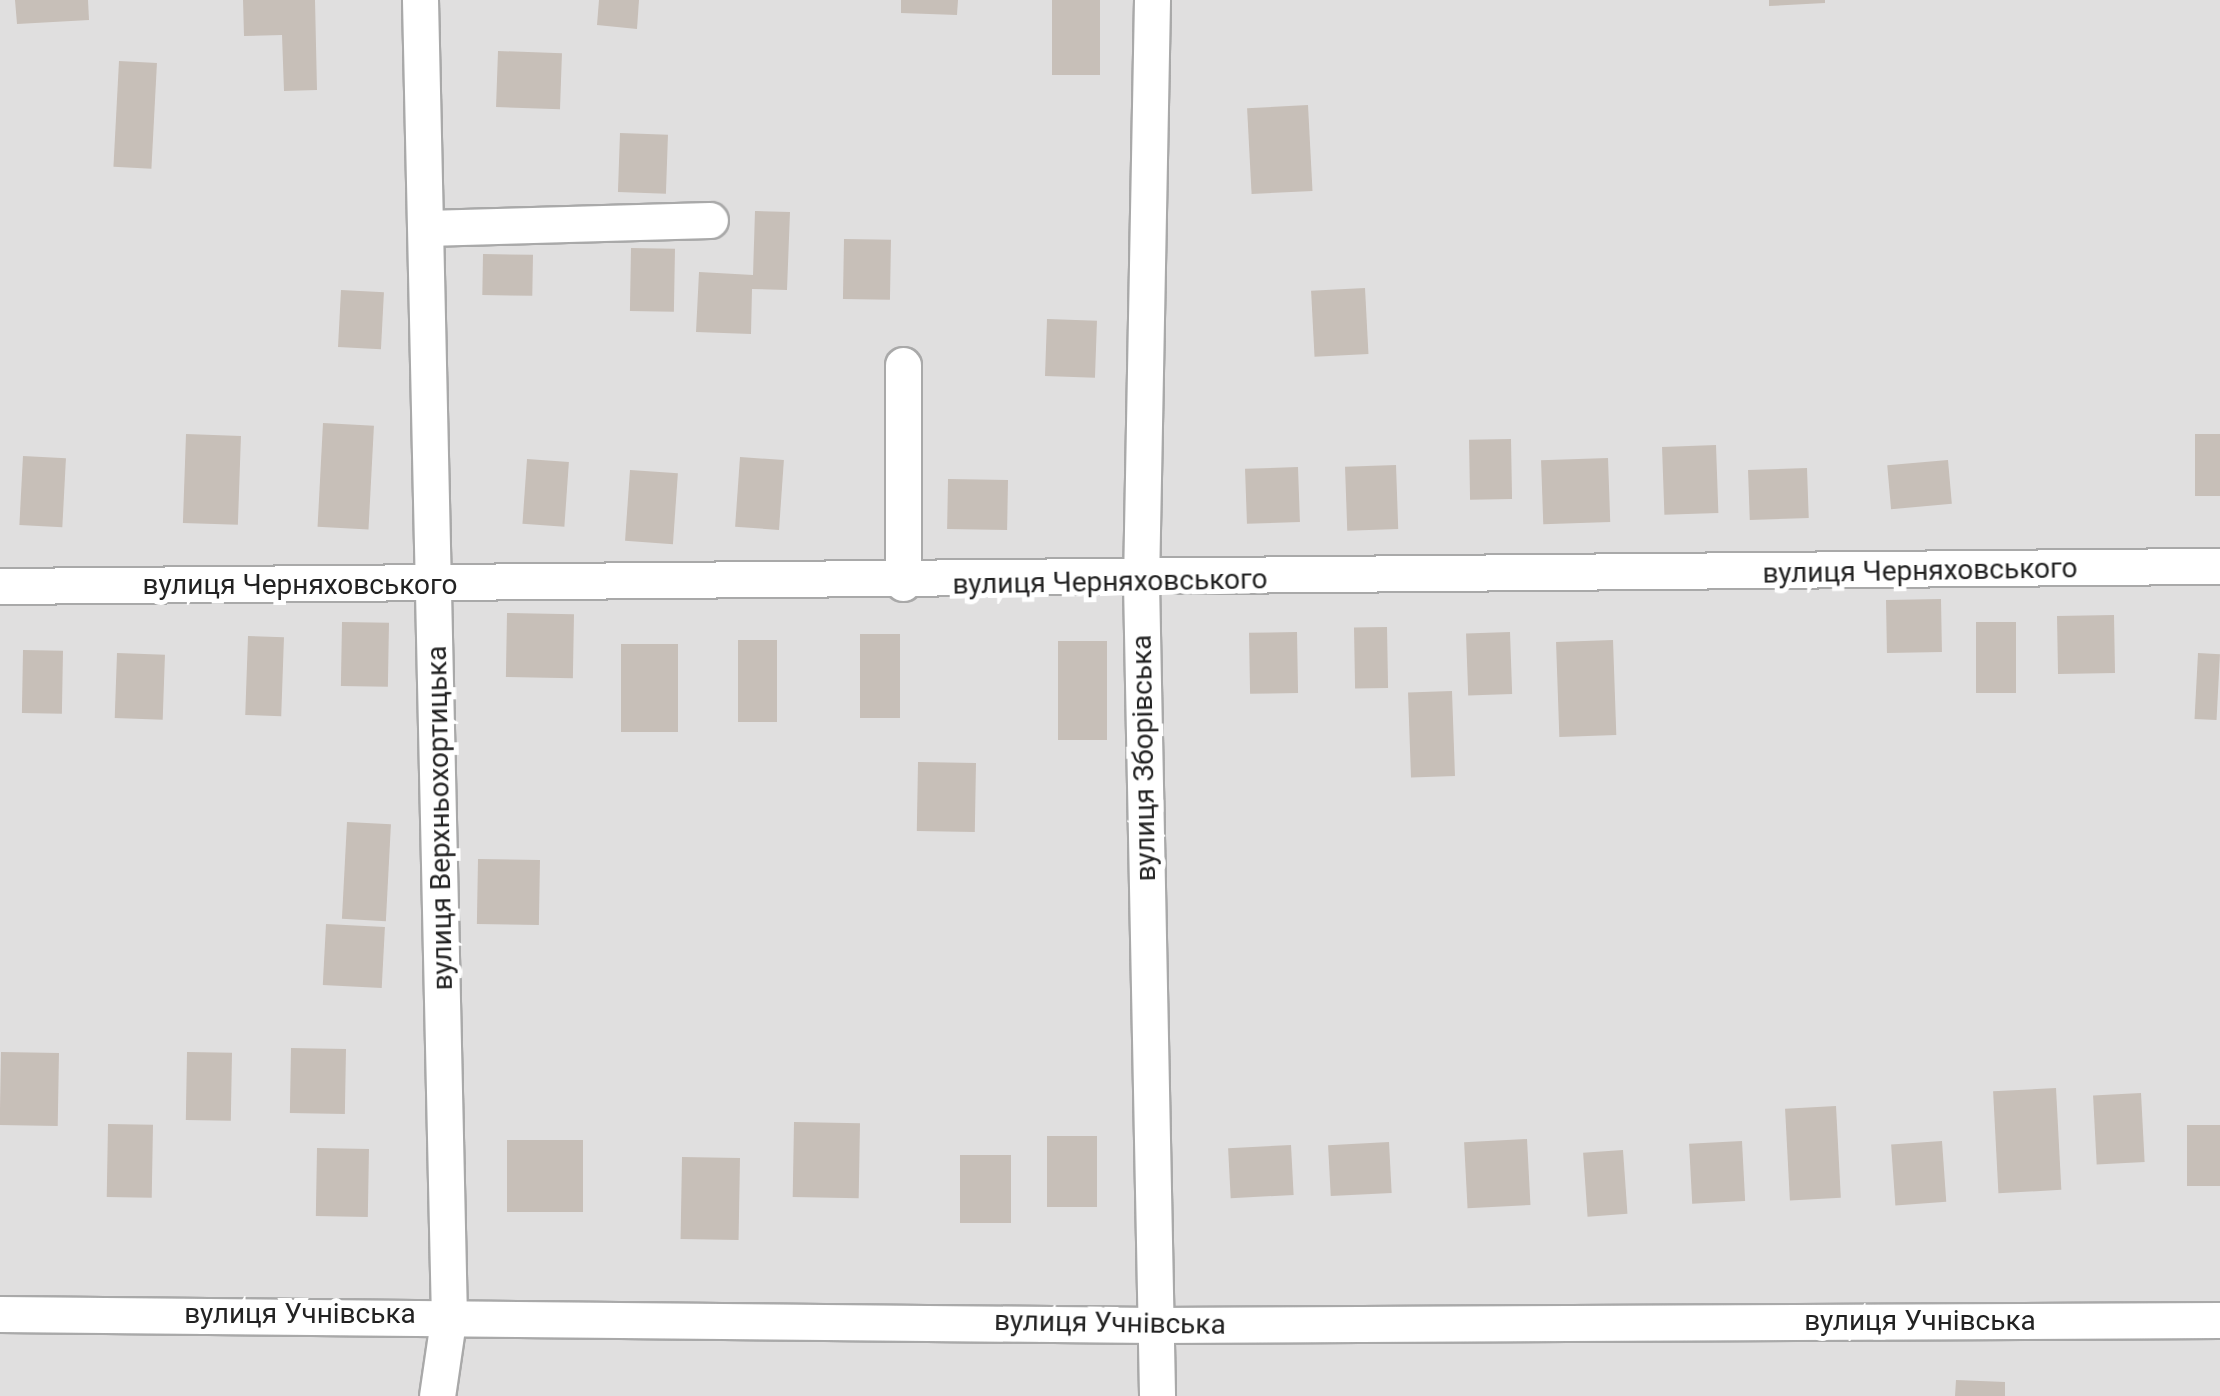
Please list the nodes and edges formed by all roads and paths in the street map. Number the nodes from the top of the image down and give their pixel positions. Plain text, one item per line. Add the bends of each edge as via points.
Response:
1 (420, 0) edge
2 (1152, 0) edge
3 (710, 220) dead end
4 (426, 228) junction
5 (903, 365) dead end
6 (2220, 566) edge
7 (1141, 582) junction
8 (903, 584) junction
9 (0, 586) edge
10 (437, 586) junction
11 (0, 1314) edge
12 (449, 1314) junction
13 (2220, 1320) edge
14 (1155, 1325) junction
15 (437, 1396) edge
16 (1157, 1396) edge

1 - 4 street, вулиця Верхньохортицька
2 - 7 street, вулиця Зборівська
3 - 4 street
4 - 10 street, вулиця Верхньохортицька
5 - 8 street
6 - 7 street, вулиця Черняховського
7 - 8 street, вулиця Черняховського
7 - 14 street, вулиця Зборівська
8 - 10 street, вулиця Черняховського
9 - 10 street, вулиця Черняховського
10 - 12 street, вулиця Верхньохортицька
11 - 12 street, вулиця Учнівська
12 - 14 street, вулиця Учнівська
12 - 15 street, вулиця Верхньохортицька
13 - 14 street, вулиця Учнівська
14 - 16 street, вулиця Зборівська

